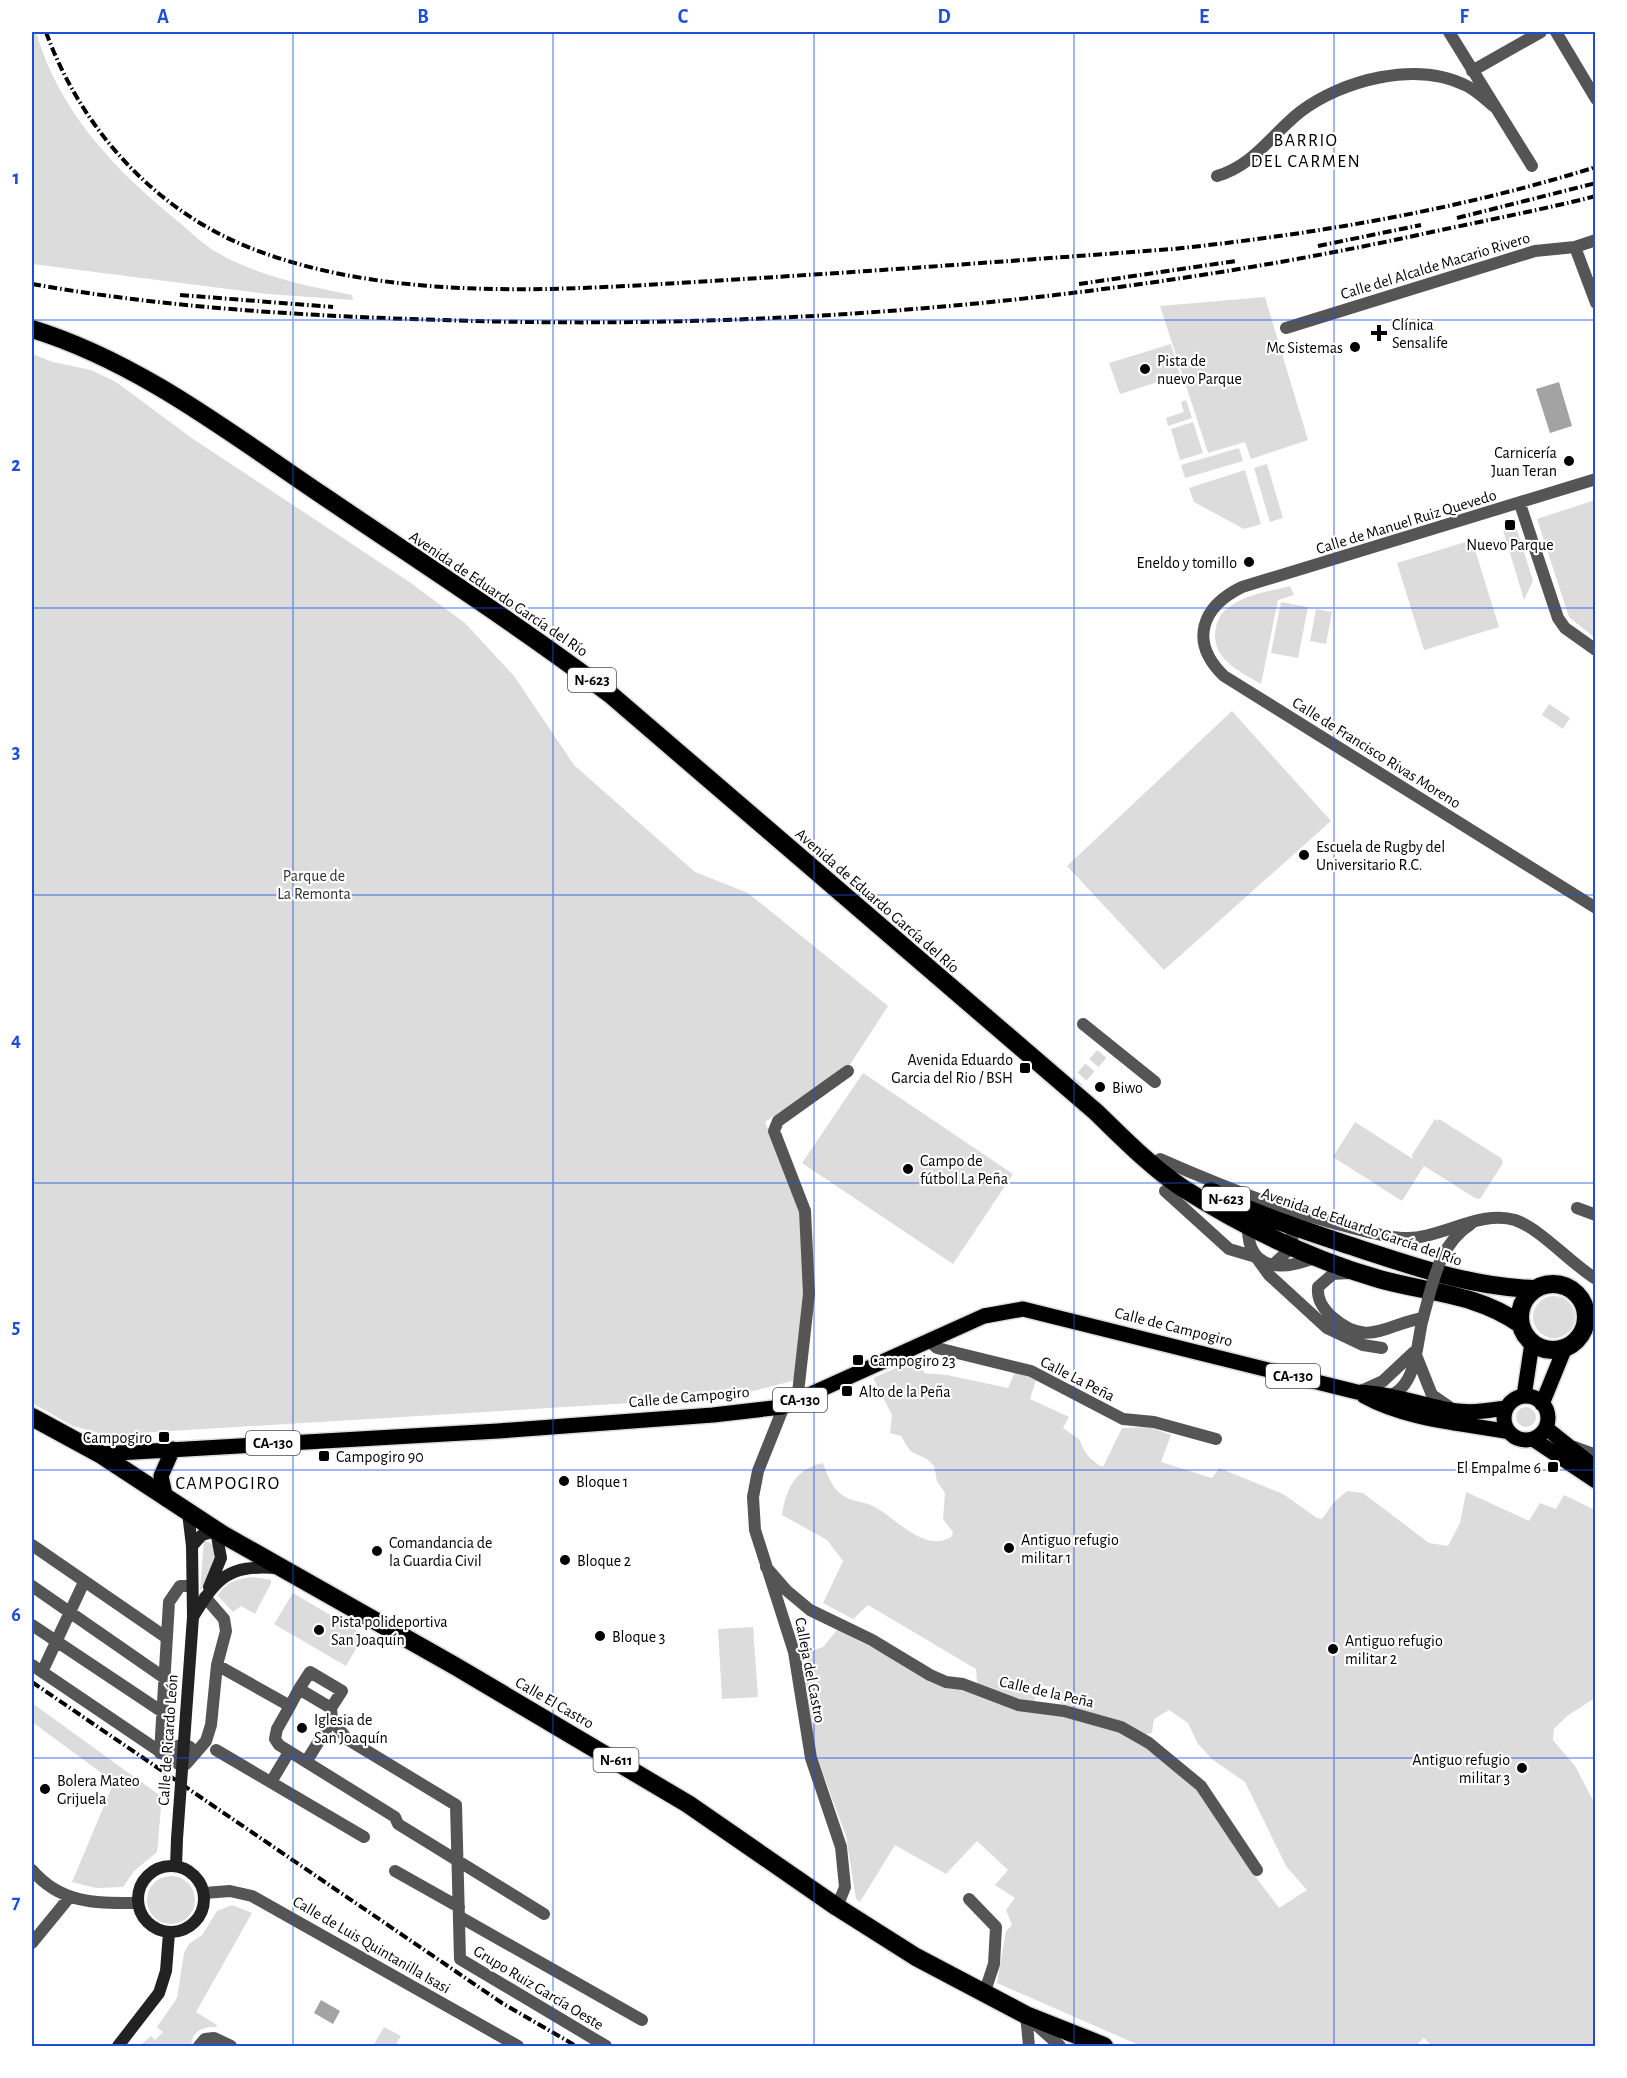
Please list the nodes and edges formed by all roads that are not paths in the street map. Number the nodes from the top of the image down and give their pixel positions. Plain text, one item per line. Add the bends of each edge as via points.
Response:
1 (1449, 32) edge
2 (1541, 32) edge
3 (1556, 32) edge
4 (1472, 71) junction
5 (1596, 99) edge
6 (1496, 108) junction
7 (1532, 166) dead end
8 (1216, 176) dead end
9 (1596, 240) edge
10 (1575, 247) junction
11 (1596, 303) edge
12 (1286, 328) dead end
13 (32, 329) edge
14 (1596, 479) edge
15 (1520, 504) junction
16 (1227, 595) joint
17 (1596, 650) edge
18 (1596, 908) edge
19 (1083, 1024) dead end
20 (848, 1071) dead end
21 (1155, 1082) dead end
22 (1096, 1112) junction
23 (1166, 1191) dead end
24 (1577, 1208) dead end
25 (1596, 1215) edge
26 (1286, 1219) junction
27 (1470, 1224) junction
28 (1248, 1226) junction
29 (1293, 1246) junction
30 (1256, 1257) junction
31 (1317, 1257) junction
32 (1274, 1264) junction
33 (1378, 1278) junction
34 (1596, 1279) edge
35 (1534, 1289) junction
36 (1590, 1305) edge
37 (1423, 1318) junction
38 (1520, 1324) junction
39 (1589, 1333) edge
40 (928, 1340) junction
41 (1533, 1343) junction
42 (1382, 1348) dead end
43 (1564, 1350) junction
44 (1414, 1352) junction
45 (1392, 1395) junction
46 (1363, 1396) junction
47 (1524, 1396) junction
48 (800, 1400) junction
49 (1542, 1404) junction
50 (784, 1406) junction
51 (1506, 1408) junction
52 (1476, 1412) junction
53 (32, 1417) edge
54 (1545, 1428) junction
55 (1509, 1432) junction
56 (1216, 1439) dead end
57 (1533, 1439) junction
58 (173, 1449) junction
59 (1549, 1450) junction
60 (100, 1454) junction
61 (1594, 1461) edge
62 (1596, 1480) edge
63 (166, 1499) junction
64 (188, 1513) junction
65 (216, 1531) junction
66 (32, 1545) edge
67 (192, 1546) junction
68 (766, 1567) junction
69 (283, 1568) junction
70 (84, 1582) junction
71 (32, 1586) edge
72 (192, 1586) junction
73 (205, 1597) junction
74 (71, 1614) junction
75 (193, 1617) junction
76 (32, 1625) edge
77 (167, 1638) junction
78 (58, 1643) junction
79 (217, 1665) junction
80 (37, 1669) edge
81 (166, 1679) junction
82 (299, 1689) junction
83 (290, 1706) junction
84 (164, 1713) junction
85 (332, 1714) junction
86 (216, 1750) dead end
87 (289, 1752) junction
88 (160, 1753) junction
89 (306, 1762) junction
90 (271, 1782) junction
91 (364, 1837) dead end
92 (459, 1862) junction
93 (176, 1866) junction
94 (32, 1870) edge
95 (1257, 1870) dead end
96 (395, 1871) dead end
97 (204, 1893) junction
98 (68, 1899) junction
99 (969, 1899) dead end
100 (137, 1903) junction
101 (837, 1907) junction
102 (460, 1912) junction
103 (544, 1914) dead end
104 (169, 1933) junction
105 (32, 1944) edge
106 (984, 1994) junction
107 (1026, 2015) junction
108 (642, 2020) dead end
109 (118, 2046) edge
110 (200, 2046) edge
111 (231, 2046) edge
112 (518, 2046) edge
113 (606, 2046) edge
114 (1029, 2046) edge
115 (1060, 2046) edge
116 (1104, 2046) edge

1 - 4 street
2 - 4 street
3 - 5 street
4 - 6 street
6 - 7 street
6 - 8 street via 1466,86 1437,77 1413,74 1362,82 1299,113 1247,161
9 - 10 street, Calle del Alcalde Macario Rivero
10 - 11 street
10 - 12 street, Calle del Alcalde Macario Rivero via 1535,251
13 - 22 highway, Avenida de Eduardo García del Río / N-623 via 118,362 532,635 610,694
14 - 15 street, Calle de Manuel Ruiz Quevedo
15 - 16 street, Calle de Manuel Ruiz Quevedo via 1242,587
15 - 17 street via 1558,618 1565,628
16 - 18 street, Calle de Francisco Rivas Moreno via 1209,613 1203,644 1224,676
19 - 21 street
20 - 48 street via 778,1121 774,1131 805,1211 809,1294
22 - 26 highway, Avenida de Eduardo García del Río / N-623 via 1160,1159 1228,1200
22 - 28 highway, Avenida de Eduardo García del Río / N-623 via 1149,1162
23 - 30 street via 1229,1250
24 - 25 street
26 - 27 street via 1406,1238
26 - 28 street via 1259,1219
26 - 29 street
26 - 35 highway, Avenida de Eduardo García del Río / N-623 via 1405,1265 1473,1283
27 - 34 street via 1493,1217 1514,1220 1534,1230
27 - 37 street, bridge via 1449,1242 1441,1257
28 - 29 highway, Avenida de Eduardo García del Río / N-623
28 - 30 street via 1248,1242
29 - 31 highway, Avenida de Eduardo García del Río / N-623
29 - 32 street
30 - 32 street
30 - 42 street via 1269,1275 1328,1328 1363,1346
31 - 32 street via 1287,1267
31 - 33 highway, Avenida de Eduardo García del Río / N-623
33 - 37 street via 1333,1274 1318,1287 1321,1305 1342,1325 1370,1332 1390,1330
33 - 38 highway, Avenida de Eduardo García del Río / N-623 via 1470,1298 1502,1311
35 - 36 highway, N-623 via 1558,1283
35 - 38 highway via 1524,1300
36 - 39 highway, N-623
37 - 44 street
38 - 41 highway, N-623
39 - 43 highway, N-623
40 - 46 main road, Calle de Campogiro / CA-130 via 984,1316 1023,1309
40 - 48 main road, Calle de Campogiro / CA-130
40 - 56 street, Calle La Peña via 937,1348 1031,1371 1123,1419 1154,1422
41 - 43 highway
41 - 47 main road
43 - 49 main road
44 - 45 street via 1409,1377
44 - 46 street
44 - 52 street via 1435,1399 1443,1405
45 - 46 main road, Calle de Campogiro / CA-130
45 - 52 main road, Calle de Campogiro / CA-130 via 1447,1410
46 - 55 main road, Calle de Campogiro / CA-130 via 1390,1408
47 - 49 main road
47 - 51 main road, CA-130
48 - 50 main road, Calle de Campogiro / CA-130
49 - 54 main road via 1548,1420
50 - 58 main road, Calle de Campogiro / CA-130 via 498,1431
50 - 68 street, Calleja del Castro via 761,1460 753,1497 755,1530
51 - 52 main road, Calle de Campogiro / CA-130
51 - 55 main road via 1505,1425
53 - 60 highway, N-611
54 - 57 main road
54 - 61 main road
55 - 57 main road, CA-130 via 1516,1438
57 - 59 main road, CA-130
58 - 60 main road, Calle de Campogiro / CA-130
58 - 63 main road via 161,1476
59 - 61 street via 1576,1462
59 - 62 main road, CA-130
60 - 63 highway, Calle El Castro / N-611
63 - 64 highway, Calle El Castro / N-611
64 - 65 highway, Calle El Castro / N-611
64 - 67 main road, Calle de Ricardo León
65 - 67 main road via 202,1535
65 - 69 highway, Calle El Castro / N-611
65 - 73 main road, Calle de Ricardo León via 221,1558
66 - 70 street
67 - 72 main road, Calle de Ricardo León
68 - 95 street, Calle de la Peña via 810,1610 872,1640 930,1675 1018,1705 1081,1715 1121,1727 1149,1743 1201,1786
68 - 101 street, Calleja del Castro via 794,1652 811,1758 841,1847 845,1887
69 - 73 main road, Calle de Ricardo León via 238,1569 220,1580
69 - 101 highway, Calle El Castro / N-611 via 688,1804
70 - 74 street
70 - 77 street
71 - 74 street
72 - 75 main road, Calle de Ricardo León
72 - 77 street, Calle de Ricardo León via 180,1586 169,1602
73 - 75 main road, Calle de Ricardo León
73 - 79 street via 224,1619 226,1631
74 - 78 street
74 - 81 street
75 - 93 main road, Calle de Ricardo León, bridge
76 - 78 street
77 - 81 street, Calle de Ricardo León
78 - 80 street
78 - 84 street
79 - 83 street
79 - 88 street via 206,1741 193,1755 187,1745 179,1744 172,1758
80 - 88 street
81 - 84 street, Calle de Ricardo León
82 - 83 street
82 - 85 street, Grupo Ruiz García Oeste
82 - 85 street via 310,1672 342,1691
83 - 87 street via 275,1739
84 - 88 street, Calle de Ricardo León
85 - 89 street
85 - 92 street, Grupo Ruiz García Oeste via 347,1739 456,1805
86 - 90 street
87 - 89 street
87 - 90 street
89 - 92 street
90 - 91 street
92 - 102 street, Grupo Ruiz García Oeste
92 - 103 street
93 - 97 main road via 191,1873
93 - 100 main road via 166,1866 149,1875
94 - 98 street via 45,1885
96 - 102 street, Grupo Ruiz García Oeste
97 - 104 main road via 199,1918 186,1929
97 - 112 street, Calle de Luis Quintanilla Isasi via 252,1896
98 - 100 street
98 - 105 street
99 - 106 street via 996,1927 994,1964
100 - 104 main road via 151,1926
101 - 106 highway, Calle El Castro / N-611
102 - 108 street, Grupo Ruiz García Oeste
102 - 113 street, Grupo Ruiz García Oeste via 460,1959
104 - 109 main road via 166,1971 159,1993
106 - 107 highway, Calle El Castro / N-611
107 - 114 street
107 - 115 street, Calle El Castro
107 - 116 highway, Calle El Castro / N-611
110 - 111 street via 205,2039 214,2038

